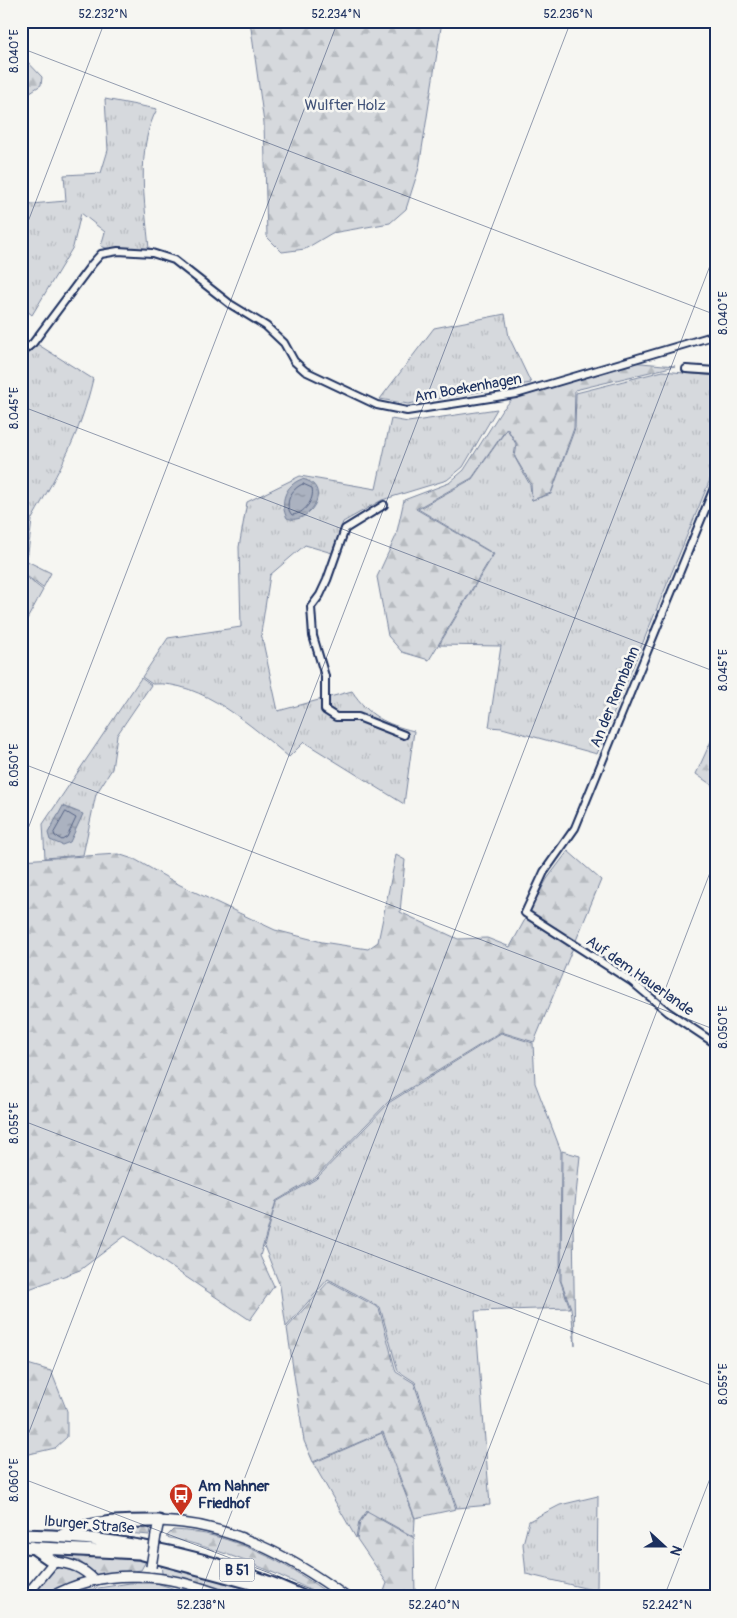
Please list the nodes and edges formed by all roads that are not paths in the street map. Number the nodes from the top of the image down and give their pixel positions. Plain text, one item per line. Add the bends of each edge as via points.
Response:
1 (716, 335) edge
2 (21, 353) edge
3 (686, 369) dead end
4 (716, 371) edge
5 (716, 483) edge
6 (384, 505) dead end
7 (404, 735) dead end
8 (525, 913) joint
9 (716, 1044) edge
10 (159, 1521) junction
11 (21, 1535) edge
12 (62, 1536) junction
13 (27, 1547) edge
14 (54, 1562) junction
15 (150, 1571) junction
16 (94, 1580) junction
17 (25, 1597) edge
18 (51, 1597) edge
19 (227, 1597) edge
20 (282, 1597) edge
21 (304, 1597) edge
22 (346, 1597) edge

1 - 2 street, Am Boekenhagen via 516,394 407,411 377,405 305,371 266,326 230,304 174,260 152,253 118,250 101,254 33,343
3 - 4 street
5 - 8 street, An der Rennbahn via 575,828 544,872
6 - 7 street via 345,529 327,580 311,607 313,636 325,676 325,710 336,717 358,717
8 - 9 street, Auf dem Hauerlande via 631,981 668,1012
10 - 12 highway via 118,1521 80,1527
10 - 15 street, Iburger Straße, bridge
10 - 22 street via 198,1524 245,1538 289,1558
11 - 12 highway, Iburger Straße / B 51
12 - 21 highway, Iburger Straße / B 51 via 141,1545 194,1556 259,1577
13 - 14 highway
13 - 20 highway, Iburger Straße / B 51 via 139,1553 251,1583
14 - 16 street via 69,1563 86,1571
14 - 17 street
15 - 16 street
15 - 19 street
16 - 18 street

